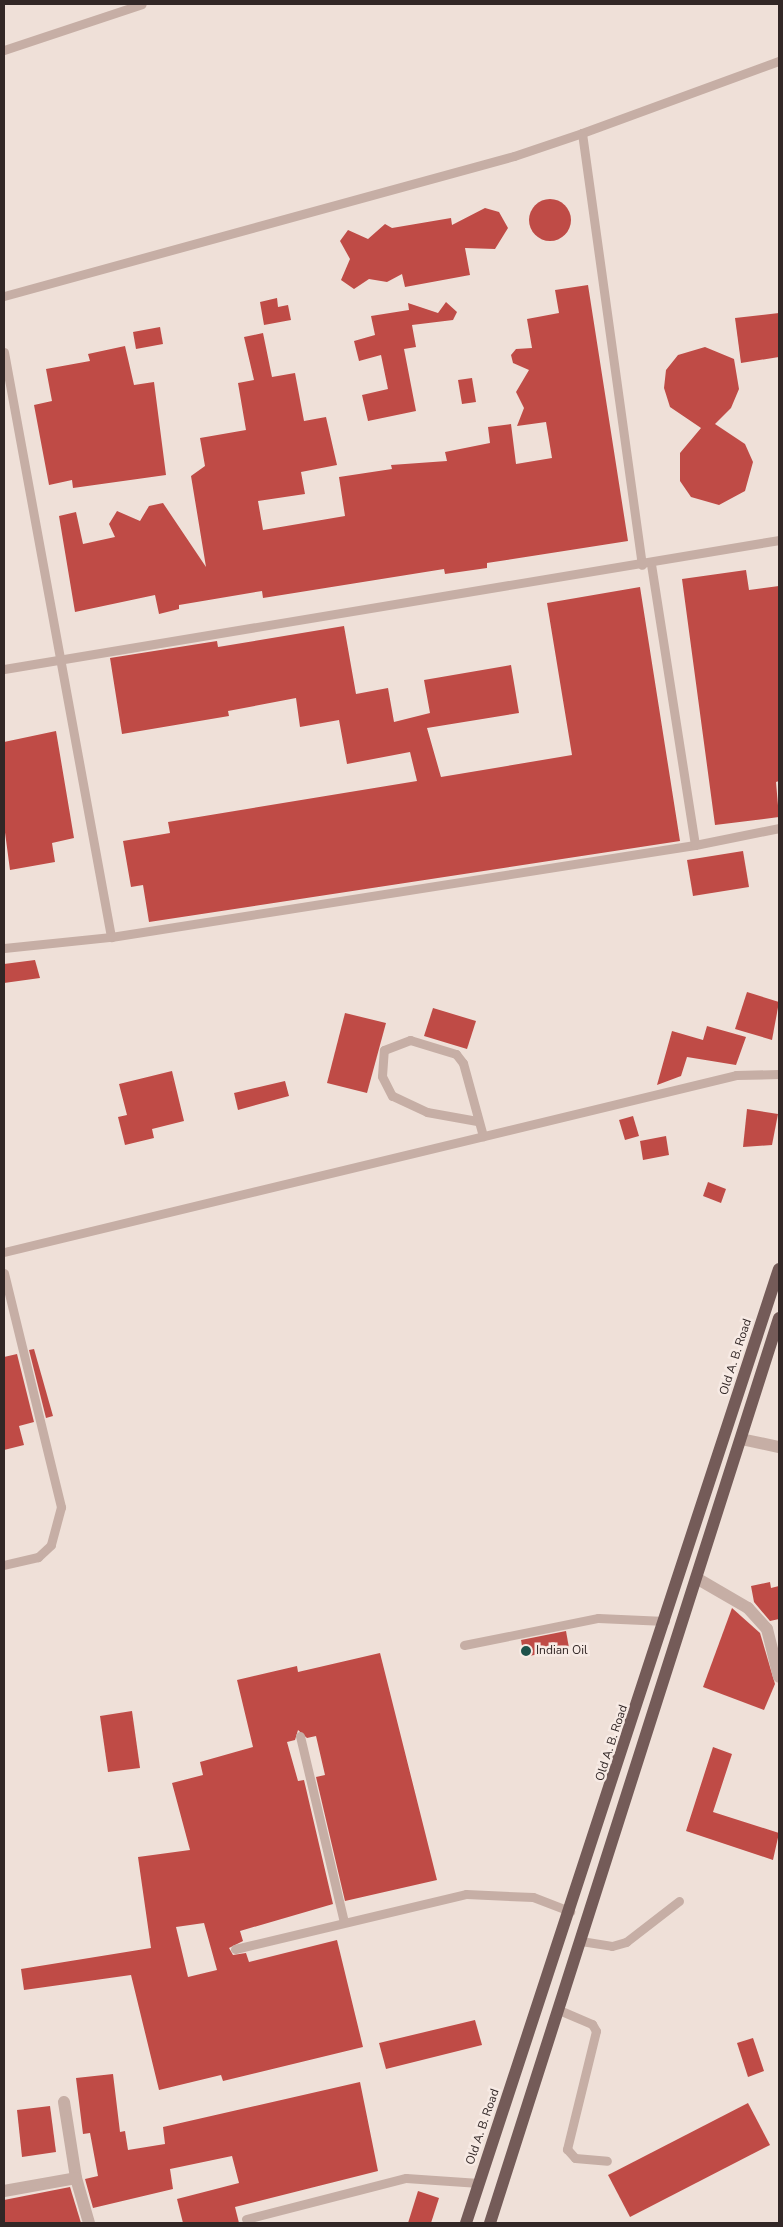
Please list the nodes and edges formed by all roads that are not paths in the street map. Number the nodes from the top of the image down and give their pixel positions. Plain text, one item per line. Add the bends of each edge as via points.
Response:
1 (142, 4) edge
2 (4, 50) edge
3 (779, 61) edge
4 (582, 133) junction
5 (4, 296) edge
6 (4, 352) edge
7 (779, 540) edge
8 (646, 564) junction
9 (62, 662) junction
10 (4, 669) edge
11 (779, 828) edge
12 (695, 845) junction
13 (111, 937) junction
14 (4, 948) edge
15 (779, 1074) edge
16 (477, 1121) junction
17 (483, 1136) junction
18 (4, 1252) edge
19 (779, 1269) edge
20 (4, 1273) edge
21 (779, 1318) edge
22 (741, 1439) junction
23 (779, 1447) edge
24 (4, 1565) edge
25 (698, 1579) junction
26 (666, 1621) junction
27 (773, 1629) edge
28 (464, 1645) dead end
29 (779, 1677) edge
30 (300, 1736) dead end
31 (679, 1901) dead end
32 (570, 1911) junction
33 (344, 1922) junction
34 (581, 1941) junction
35 (235, 1949) dead end
36 (559, 2010) junction
37 (64, 2102) dead end
38 (607, 2161) dead end
39 (76, 2178) junction
40 (479, 2184) junction
41 (4, 2190) edge
42 (246, 2219) dead end
43 (89, 2223) edge
44 (466, 2223) edge
45 (490, 2223) edge

1 - 2 lane
3 - 4 lane
4 - 5 lane via 514,156
4 - 8 lane
6 - 9 lane
7 - 8 lane
8 - 9 lane
8 - 12 lane
9 - 10 lane
9 - 13 lane
11 - 12 lane
12 - 13 lane
13 - 14 lane
15 - 17 lane via 736,1075
16 - 16 lane via 463,1063 456,1054 410,1040 384,1050 382,1076 392,1096 427,1112
16 - 17 lane
17 - 18 lane
19 - 26 main road, Old A. B. Road
20 - 24 lane via 61,1507 51,1545 38,1557
21 - 22 main road
22 - 23 street
22 - 25 main road
25 - 27 street via 748,1608
25 - 34 main road
26 - 28 lane via 598,1618
26 - 32 main road, Old A. B. Road
27 - 29 street
30 - 33 lane
31 - 34 lane via 626,1942 612,1946
32 - 33 lane via 533,1896 466,1894
32 - 40 main road, Old A. B. Road
33 - 35 lane
34 - 36 main road
36 - 38 lane via 592,2024 596,2031 567,2149 575,2158
36 - 45 main road
37 - 39 street
39 - 41 street
39 - 43 street
40 - 42 lane via 406,2178
40 - 44 main road, Old A. B. Road

